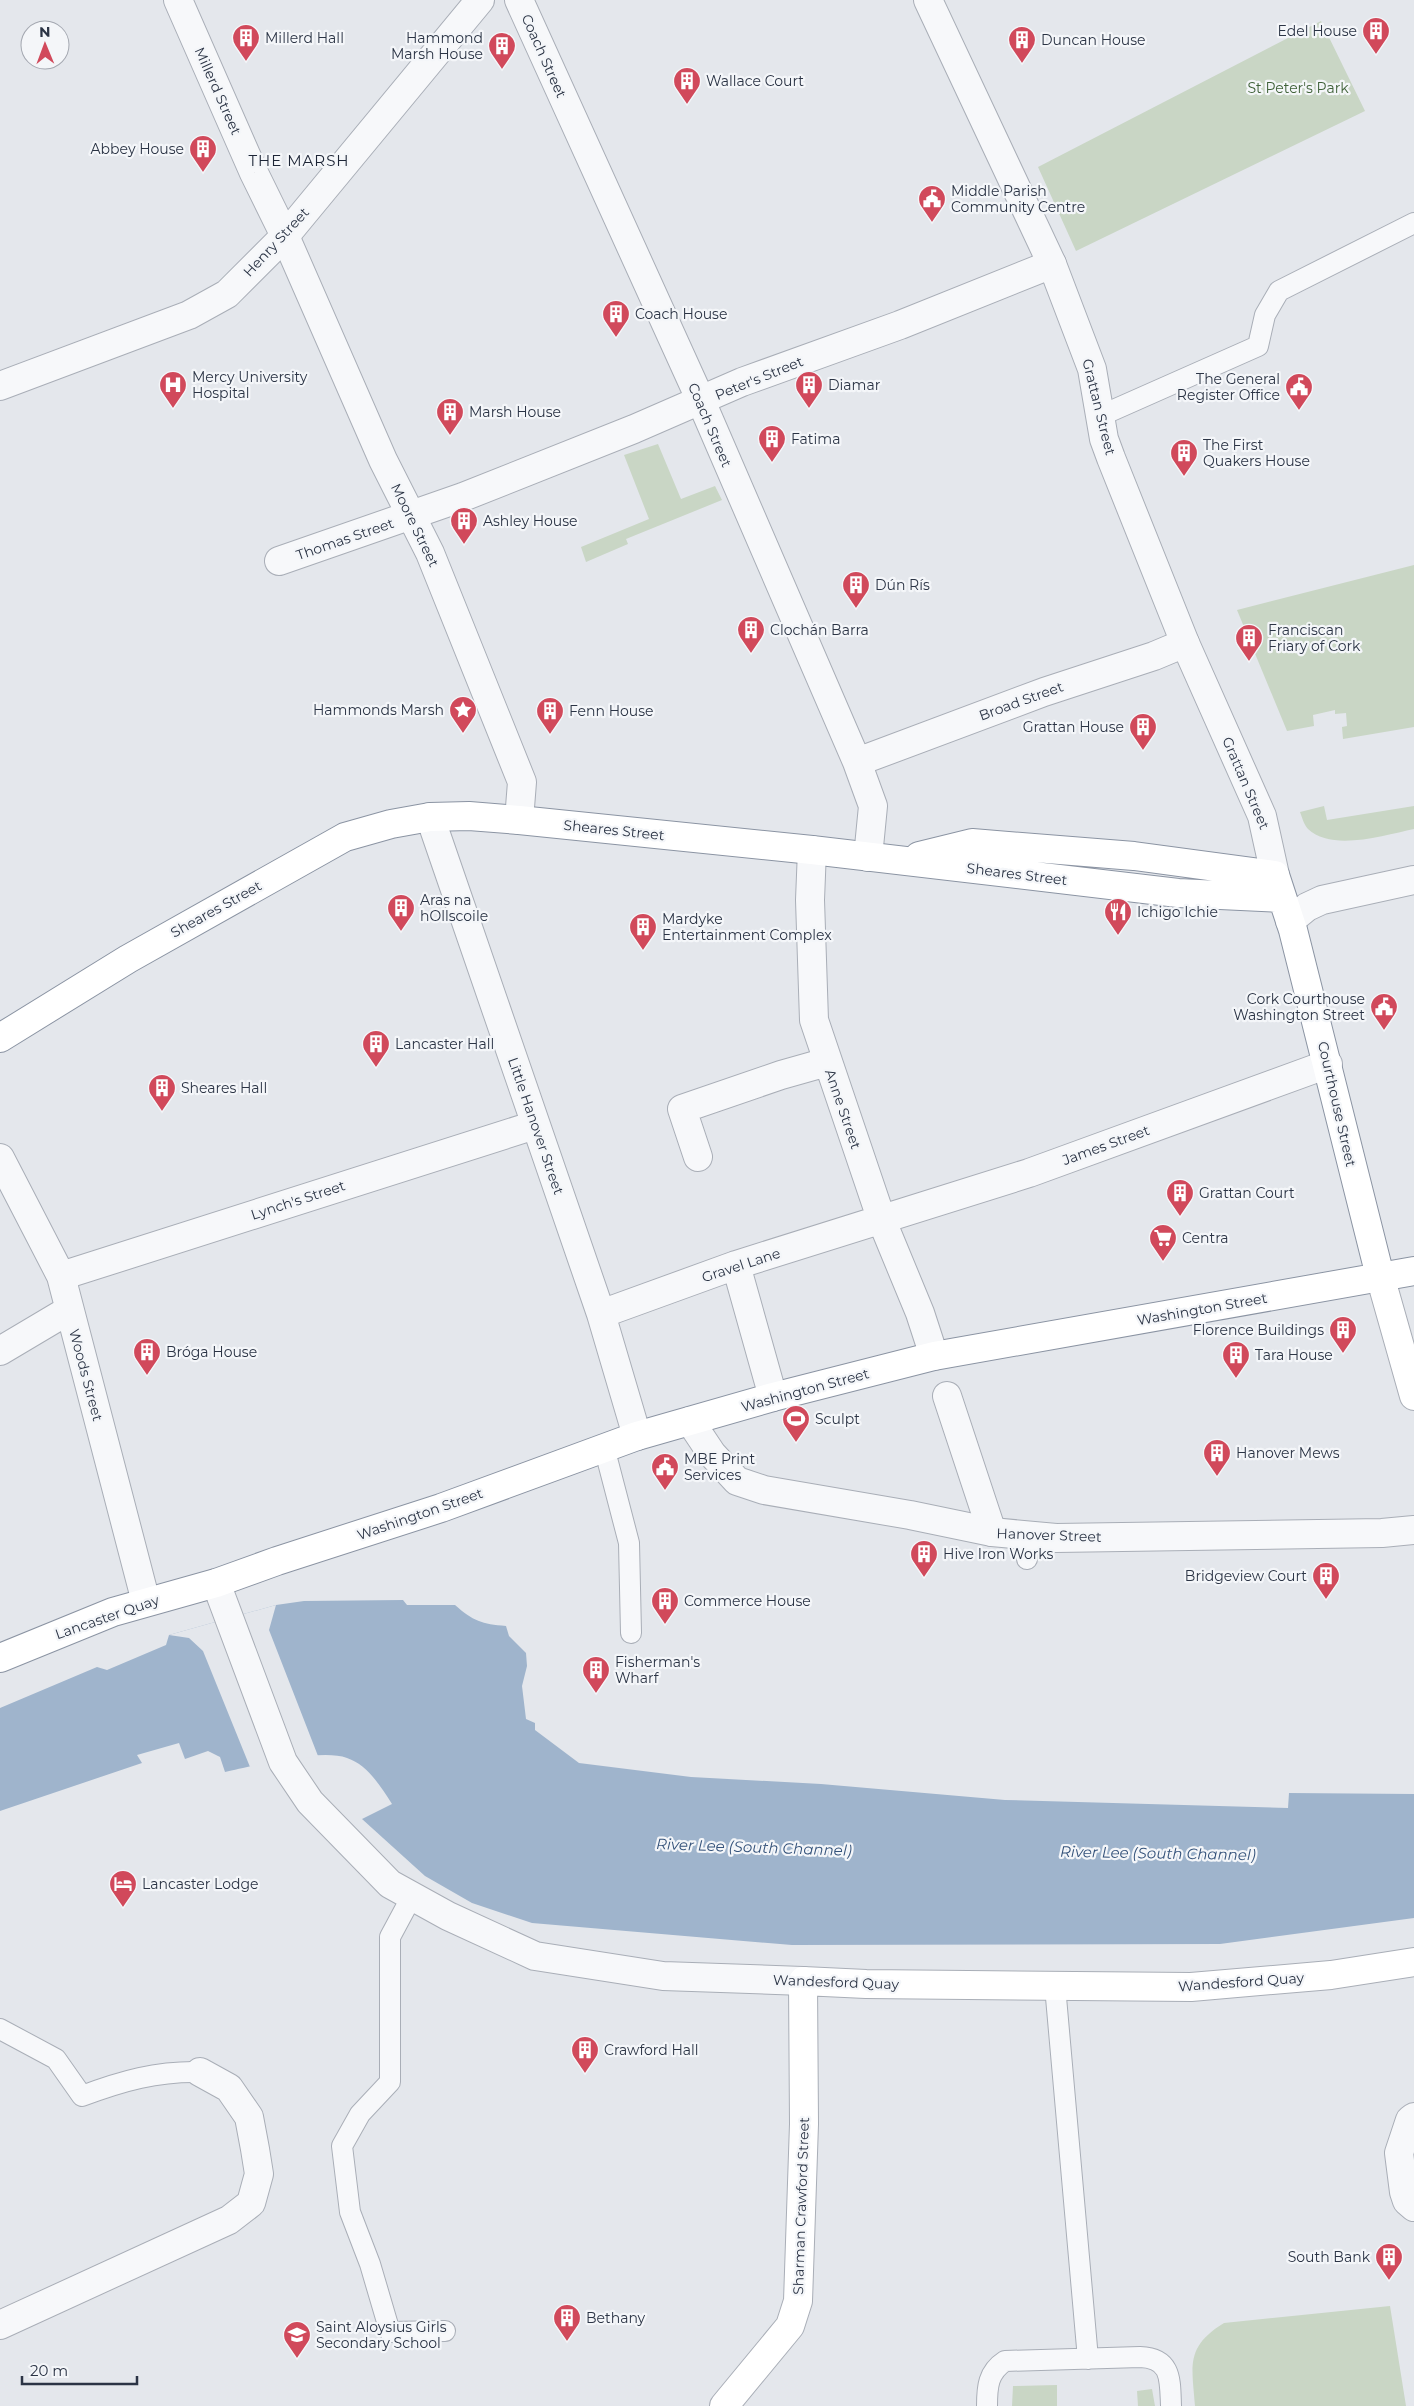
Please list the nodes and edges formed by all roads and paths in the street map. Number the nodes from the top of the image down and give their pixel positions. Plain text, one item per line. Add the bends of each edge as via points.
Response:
1 (178, 0) edge
2 (480, 0) edge
3 (519, 0) edge
4 (928, 0) edge
5 (1414, 223) edge
6 (285, 236) junction
7 (1052, 264) junction
8 (0, 386) edge
9 (701, 401) junction
10 (1100, 416) junction
11 (411, 516) junction
12 (279, 561) dead end
13 (1186, 643) junction
14 (857, 762) junction
15 (430, 817) junction
16 (519, 820) junction
17 (812, 850) junction
18 (868, 857) junction
19 (1414, 880) edge
20 (1282, 898) junction
21 (0, 1038) edge
22 (827, 1062) junction
23 (1328, 1064) junction
24 (535, 1125) junction
25 (698, 1157) dead end
26 (0, 1158) edge
27 (882, 1220) junction
28 (736, 1265) junction
29 (1414, 1271) edge
30 (61, 1276) junction
31 (1380, 1276) junction
32 (69, 1310) junction
33 (601, 1314) junction
34 (0, 1351) edge
35 (934, 1356) junction
36 (948, 1396) dead end
37 (1414, 1396) edge
38 (774, 1397) junction
39 (690, 1421) junction
40 (637, 1436) junction
41 (604, 1447) junction
42 (1414, 1530) edge
43 (992, 1532) junction
44 (216, 1583) junction
45 (146, 1602) junction
46 (631, 1633) dead end
47 (0, 1658) edge
48 (412, 1896) junction
49 (1414, 1962) edge
50 (804, 1981) junction
51 (1055, 1986) junction
52 (0, 2029) edge
53 (200, 2072) joint
54 (1414, 2117) edge
55 (1414, 2207) edge
56 (0, 2325) edge
57 (445, 2332) dead end
58 (1088, 2359) junction
59 (724, 2406) edge
60 (987, 2406) edge
61 (1171, 2406) edge

1 - 6 street, Millerd Street
2 - 6 street, Henry Street
3 - 9 street, Coach Street
4 - 7 street, Grattan Street
5 - 10 lane via 1279,290 1265,315 1258,346
6 - 8 street, Henry Street via 228,294 190,315
6 - 11 street, Moore Street via 383,460
7 - 9 street, Peter's Street via 900,325 742,382
7 - 10 street, Grattan Street via 1092,368
9 - 11 street, Peter's Street
9 - 14 street, Coach Street
10 - 13 street, Grattan Street via 1111,458
11 - 12 street, Thomas Street
11 - 16 street, Moore Street via 430,553 522,782
13 - 14 street, Broad Street
13 - 20 street, Grattan Street via 1262,816
14 - 18 street, Coach Street via 873,806
15 - 16 main road, Sheares Street
15 - 21 main road, Sheares Street via 345,837 128,959
15 - 24 street, Little Hanover Street
16 - 17 main road, Sheares Street
17 - 18 main road, Sheares Street
17 - 22 street, Anne Street via 810,900 814,1020
18 - 20 main road, Sheares Street via 1178,893
19 - 20 street via 1322,900 1307,907
20 - 23 main road, Courthouse Street
22 - 25 street via 682,1109
22 - 27 street, Anne Street
23 - 27 street, James Street via 1088,1152
23 - 31 main road, Courthouse Street
24 - 30 street, Lynch's Street
24 - 33 street, Little Hanover Street
26 - 30 street, Woods Street
27 - 28 street, Gravel Lane
27 - 35 street, Anne Street via 920,1312
28 - 33 street, Gravel Lane
28 - 38 street
29 - 31 main road, Washington Street
30 - 32 street, Woods Street
31 - 35 main road, Washington Street
31 - 37 main road, Courthouse Street
32 - 34 street
32 - 45 street, Woods Street
33 - 40 street, Little Hanover Street
35 - 38 main road, Washington Street
36 - 43 street
38 - 39 main road, Washington Street
39 - 40 main road, Washington Street
39 - 43 street, Hanover Street via 712,1454 737,1481 764,1490
40 - 41 main road, Washington Street
41 - 44 main road, Washington Street via 441,1508
41 - 46 lane via 629,1543
42 - 43 street, Hanover Street via 1056,1538 1026,1547
44 - 45 main road, Lancaster Quay
44 - 48 street, Wandesford Quay via 283,1762 310,1802 390,1884
45 - 47 main road, Lancaster Quay
48 - 50 street, Wandesford Quay via 535,1956 663,1976
48 - 57 lane via 390,1937 390,2082 360,2114 342,2146 350,2212 370,2264 390,2332
49 - 51 main road, Wandesford Quay via 1322,1976 1191,1987
50 - 51 main road, Wandesford Quay
50 - 59 main road, Sharman Crawford Street via 804,2124 798,2301 790,2326
51 - 58 lane
52 - 53 lane via 56,2059 82,2096 122,2081 161,2073
53 - 56 street via 229,2088 249,2117 259,2174 251,2202 230,2220
54 - 55 street via 1410,2120 1399,2153 1404,2192
58 - 60 lane via 1006,2361 996,2367 990,2378
58 - 61 lane via 1153,2358 1170,2376

